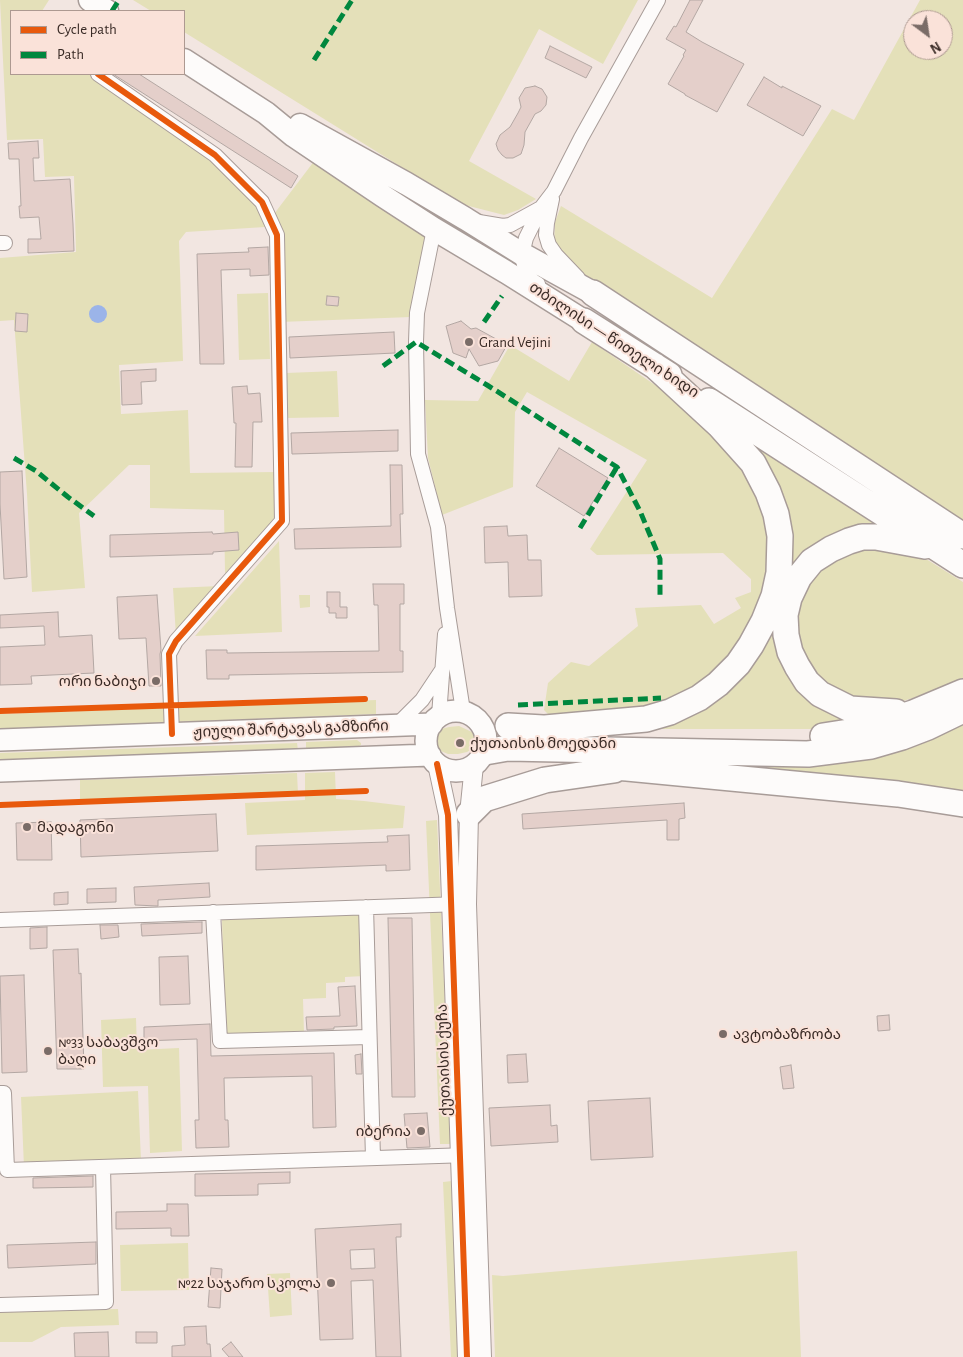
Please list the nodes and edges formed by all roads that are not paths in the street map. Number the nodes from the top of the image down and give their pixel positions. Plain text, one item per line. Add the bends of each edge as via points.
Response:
1 (90, 0) edge
2 (658, 0) edge
3 (105, 10) edge
4 (185, 61) edge
5 (99, 75) edge
6 (266, 113) junction
7 (554, 191) junction
8 (542, 208) junction
9 (466, 219) junction
10 (434, 229) junction
11 (522, 254) junction
12 (593, 293) junction
13 (584, 321) junction
14 (655, 366) junction
15 (963, 536) edge
16 (936, 548) junction
17 (963, 565) edge
18 (447, 608) junction
19 (442, 669) junction
20 (963, 692) edge
21 (963, 710) edge
22 (463, 711) junction
23 (913, 713) junction
24 (436, 720) junction
25 (482, 725) junction
26 (396, 726) junction
27 (508, 726) joint
28 (545, 728) junction
29 (172, 734) junction
30 (0, 740) edge
31 (434, 759) junction
32 (479, 759) junction
33 (627, 768) junction
34 (0, 771) edge
35 (963, 804) edge
36 (469, 814) junction
37 (459, 904) junction
38 (366, 907) junction
39 (213, 912) junction
40 (0, 920) edge
41 (369, 1037) junction
42 (0, 1093) edge
43 (467, 1155) junction
44 (373, 1158) junction
45 (103, 1167) junction
46 (0, 1305) edge
47 (467, 1357) edge
48 (482, 1357) edge

1 - 3 highway
2 - 7 street
4 - 6 highway, თბილისი — წითელი ხიდი
5 - 29 street via 215,156 262,202 277,235 282,521 176,641 169,654
6 - 9 highway, თბილისი — წითელი ხიდი via 304,126
6 - 10 highway, თბილისი — წითელი ხიდი via 294,136
7 - 8 street
7 - 12 street via 547,223 549,245
8 - 9 street via 510,225
8 - 11 street via 526,238
9 - 11 highway, თბილისი — წითელი ხიდი
10 - 13 highway, თბილისი — წითელი ხიდი
10 - 18 street via 417,313 418,454 438,527
11 - 12 highway, თბილისი — წითელი ხიდი
11 - 13 street via 527,274 533,281 562,299
12 - 15 highway, თბილისი — წითელი ხიდი
13 - 14 highway, თბილისი — წითელი ხიდი
14 - 16 highway, თბილისი — წითელი ხიდი
14 - 28 highway via 719,425 753,463 768,492 780,536 779,573 774,596 764,621 738,664 699,698 646,719
16 - 17 highway, თბილისი — წითელი ხიდი
16 - 23 highway via 876,537 849,541 812,561 799,577 785,615 790,652 807,682 820,694 850,709
18 - 19 street
18 - 22 street
19 - 24 street
19 - 26 street via 422,700
20 - 23 highway
21 - 32 highway via 928,727 871,746 808,754 508,748
22 - 24 main road via 451,711
22 - 25 main road via 477,718
23 - 28 highway via 855,731 812,738 748,739
24 - 26 main road, ჟიული შარტავას გამზირი
24 - 31 main road via 426,739
25 - 27 main road
25 - 32 main road via 486,745
26 - 29 main road, ჟიული შარტავას გამზირი
27 - 28 highway
29 - 30 main road, ჟიული შარტავას გამზირი
31 - 32 main road via 455,771 468,768
31 - 34 main road, ჟიული შარტავას გამზირი
31 - 37 street, ქუთაისის ქუჩა via 448,815
32 - 33 highway
32 - 36 street, ქუთაისის ქუჩა
33 - 35 highway via 898,794
33 - 36 highway via 545,780 484,799
36 - 37 street, ქუთაისის ქუჩა
37 - 38 street
37 - 43 street, ქუთაისის ქუჩა
38 - 39 street
38 - 41 street
39 - 40 street
39 - 41 street via 220,1041
41 - 44 street
42 - 45 street via 4,1093 7,1170
43 - 44 street
43 - 47 street, ქუთაისის ქუჩა
43 - 48 street, ქუთაისის ქუჩა
44 - 45 street
45 - 46 street via 106,1302

